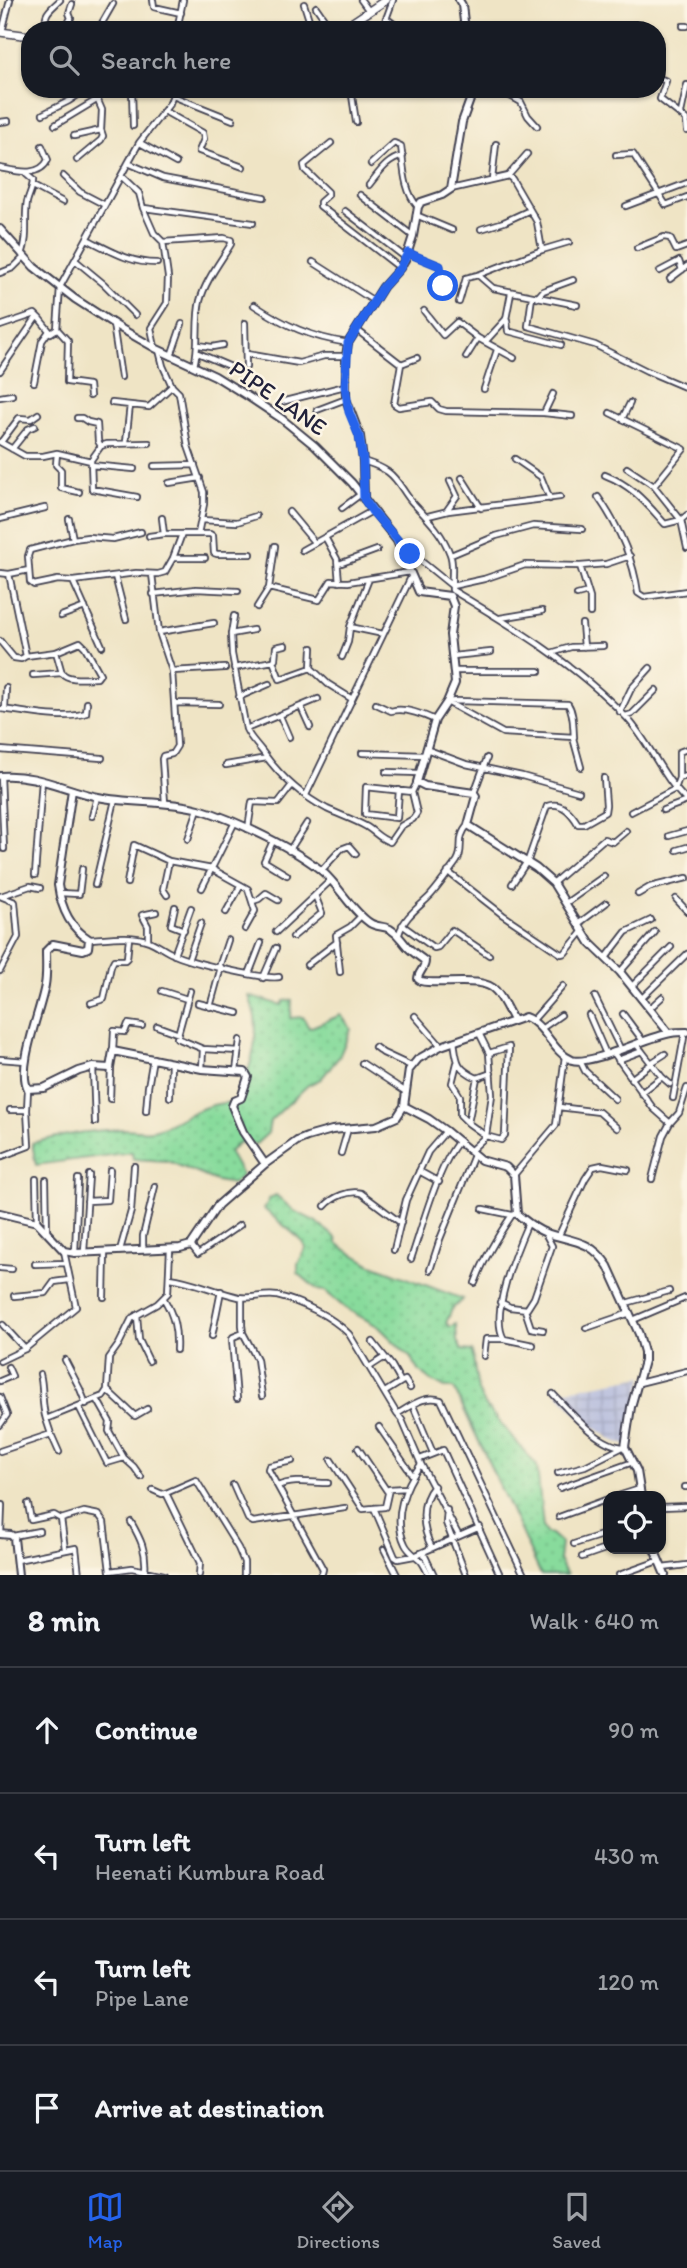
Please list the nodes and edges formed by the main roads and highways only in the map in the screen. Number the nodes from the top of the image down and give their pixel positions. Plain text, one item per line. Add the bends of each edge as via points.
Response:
1 (385, 0) edge
2 (354, 21) edge
3 (1, 32) edge
4 (21, 35) edge

1 - 2 main road
3 - 4 main road

